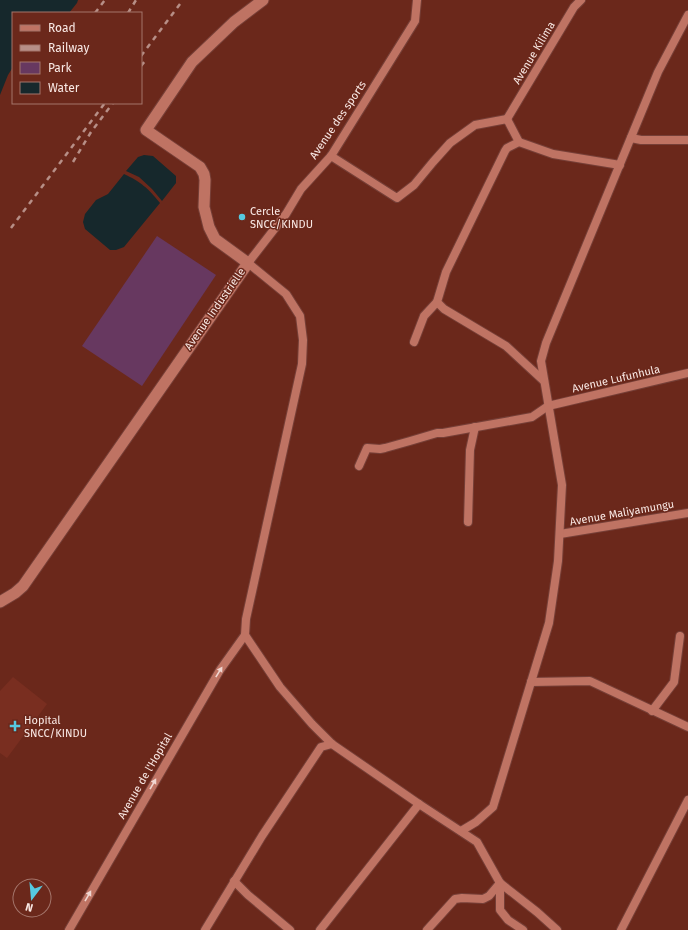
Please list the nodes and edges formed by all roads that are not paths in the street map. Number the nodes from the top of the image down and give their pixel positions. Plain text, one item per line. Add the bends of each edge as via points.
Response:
1 (263, 0) edge
2 (417, 0) edge
3 (581, 0) edge
4 (688, 15) edge
5 (507, 119) junction
6 (632, 138) junction
7 (688, 140) edge
8 (519, 142) junction
9 (331, 156) junction
10 (620, 164) junction
11 (248, 263) junction
12 (437, 302) junction
13 (414, 342) dead end
14 (688, 373) edge
15 (544, 381) junction
16 (548, 406) junction
17 (476, 427) junction
18 (359, 466) dead end
19 (688, 513) edge
20 (468, 522) dead end
21 (560, 534) junction
22 (0, 602) edge
23 (245, 635) junction
24 (680, 636) dead end
25 (531, 682) junction
26 (652, 711) junction
27 (688, 728) edge
28 (332, 744) junction
29 (688, 800) edge
30 (419, 804) junction
31 (461, 831) junction
32 (234, 881) junction
33 (500, 883) junction
34 (68, 930) edge
35 (205, 930) edge
36 (290, 930) edge
37 (320, 930) edge
38 (427, 930) edge
39 (523, 930) edge
40 (557, 930) edge
41 (621, 930) edge

1 - 11 street, Avenue Industrielle via 234,22 192,62 146,130 200,167 205,180 204,207 209,227 215,239
2 - 9 street, Avenue des sports via 415,21
3 - 5 street, Avenue Kilima via 574,7
4 - 6 street via 658,72
5 - 8 street
5 - 9 street via 475,125 450,143 419,180 397,198
6 - 7 street
6 - 10 street
8 - 10 street via 554,154
8 - 12 street via 505,151 446,272
9 - 11 street, Avenue des sports via 301,189 286,214
10 - 15 street via 546,343 541,361
11 - 22 street, Avenue Industrielle via 23,586
11 - 23 street via 286,294 300,316 303,340 302,364 246,619
12 - 13 street via 424,316
12 - 15 street via 444,309 506,346
14 - 16 street, Avenue Lufunhula
15 - 16 street
16 - 17 street via 532,417
16 - 21 street via 562,485
17 - 18 street via 437,433 380,449 367,448
17 - 20 street via 470,450
19 - 21 street, Avenue Maliyamungu
21 - 25 street via 549,623
23 - 28 street via 280,687
34 -> 23 street, Avenue de l'Hopital via 220,670
24 - 26 street via 674,682
25 - 26 street via 590,682
25 - 31 street via 493,807
26 - 27 street
28 - 30 street
28 - 32 street via 321,747
29 - 41 street
30 - 31 street
30 - 37 street
31 - 33 street via 477,842
32 - 35 street
32 - 36 street
33 - 38 street via 490,896 483,899 455,899
33 - 39 street via 500,910 508,920
33 - 40 street

